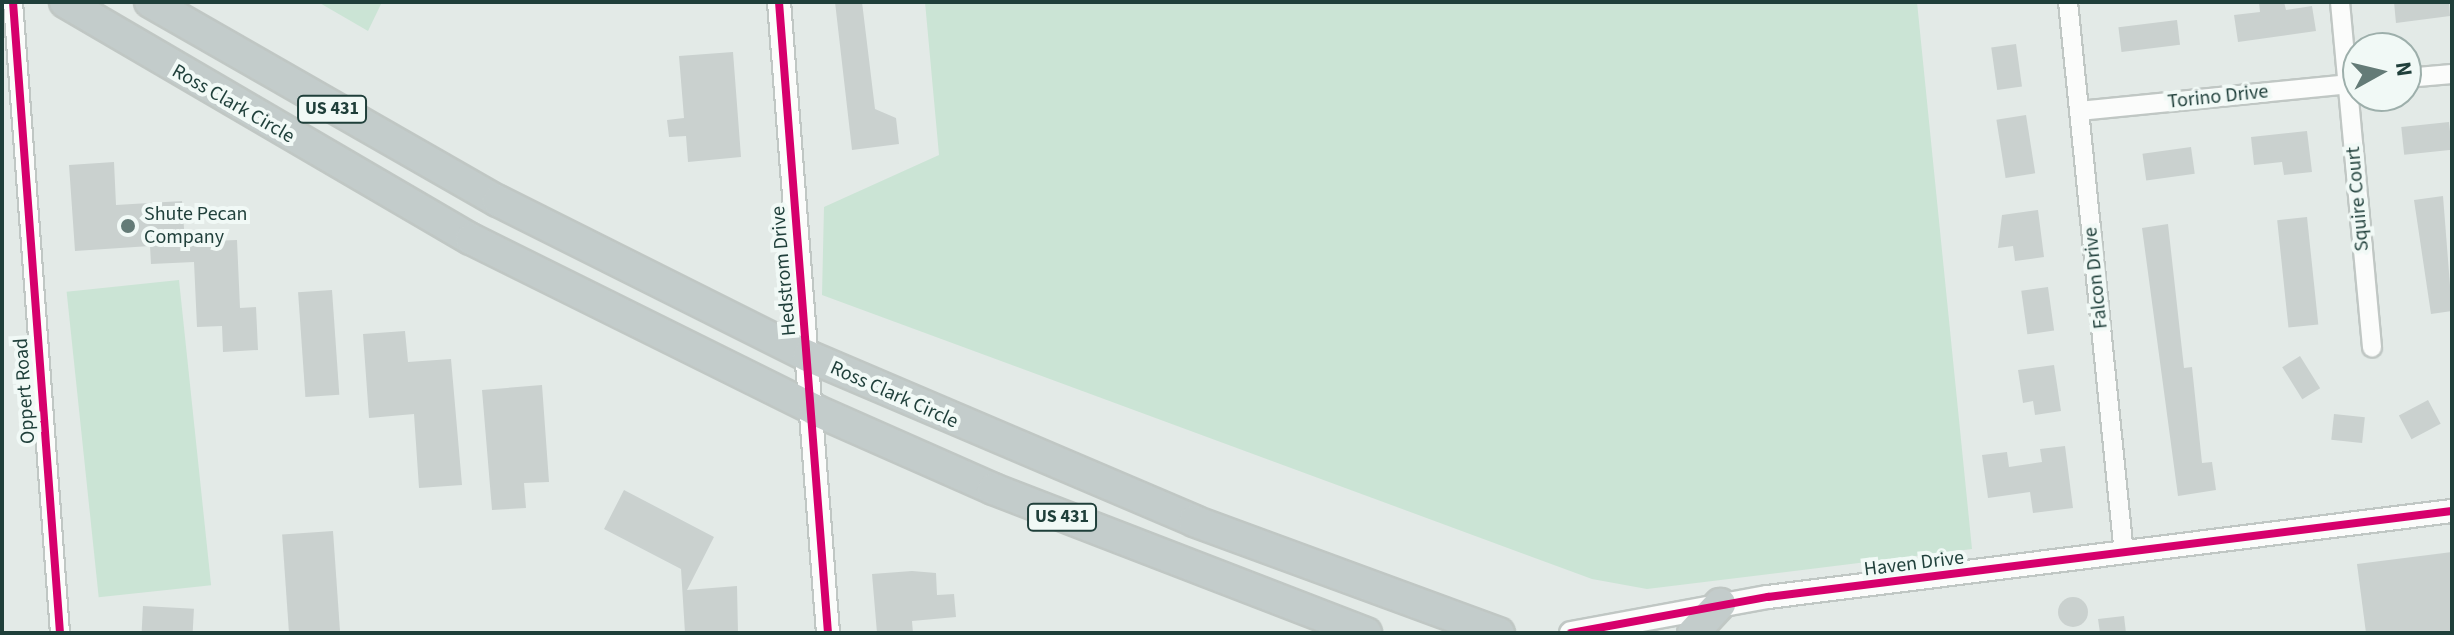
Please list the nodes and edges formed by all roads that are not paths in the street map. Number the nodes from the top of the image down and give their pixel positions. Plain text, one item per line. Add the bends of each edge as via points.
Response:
1 (13, 2) edge
2 (65, 2) edge
3 (150, 2) edge
4 (779, 2) edge
5 (2068, 2) edge
6 (2340, 2) edge
7 (2345, 32) edge
8 (2452, 74) edge
9 (2422, 77) edge
10 (2342, 84) edge
11 (2079, 111) junction
12 (2355, 112) edge
13 (2372, 348) dead end
14 (808, 356) junction
15 (815, 410) junction
16 (2452, 511) edge
17 (2124, 554) junction
18 (1720, 604) junction
19 (60, 633) edge
20 (828, 633) edge
21 (1366, 633) edge
22 (1499, 633) edge
23 (1571, 633) edge
24 (1693, 633) edge

1 - 19 street, Oppert Road
2 - 15 highway, Ross Clark Circle / US 431 via 471,239
3 - 14 highway, Ross Clark Circle / US 431 via 498,201
4 - 14 street, Hedstrom Drive
5 - 11 street, Falcon Drive
6 - 7 street, Squire Court
8 - 9 street
10 - 11 street, Torino Drive
11 - 17 street, Falcon Drive
12 - 13 street, Squire Court
14 - 15 street, Hedstrom Drive
14 - 22 highway, Ross Clark Circle / US 431 via 1194,521
15 - 20 street, Hedstrom Drive
15 - 21 highway, Ross Clark Circle / US 431 via 993,489
16 - 17 street, Haven Drive
17 - 18 street, Haven Drive
18 - 23 street, Haven Drive
18 - 24 highway

